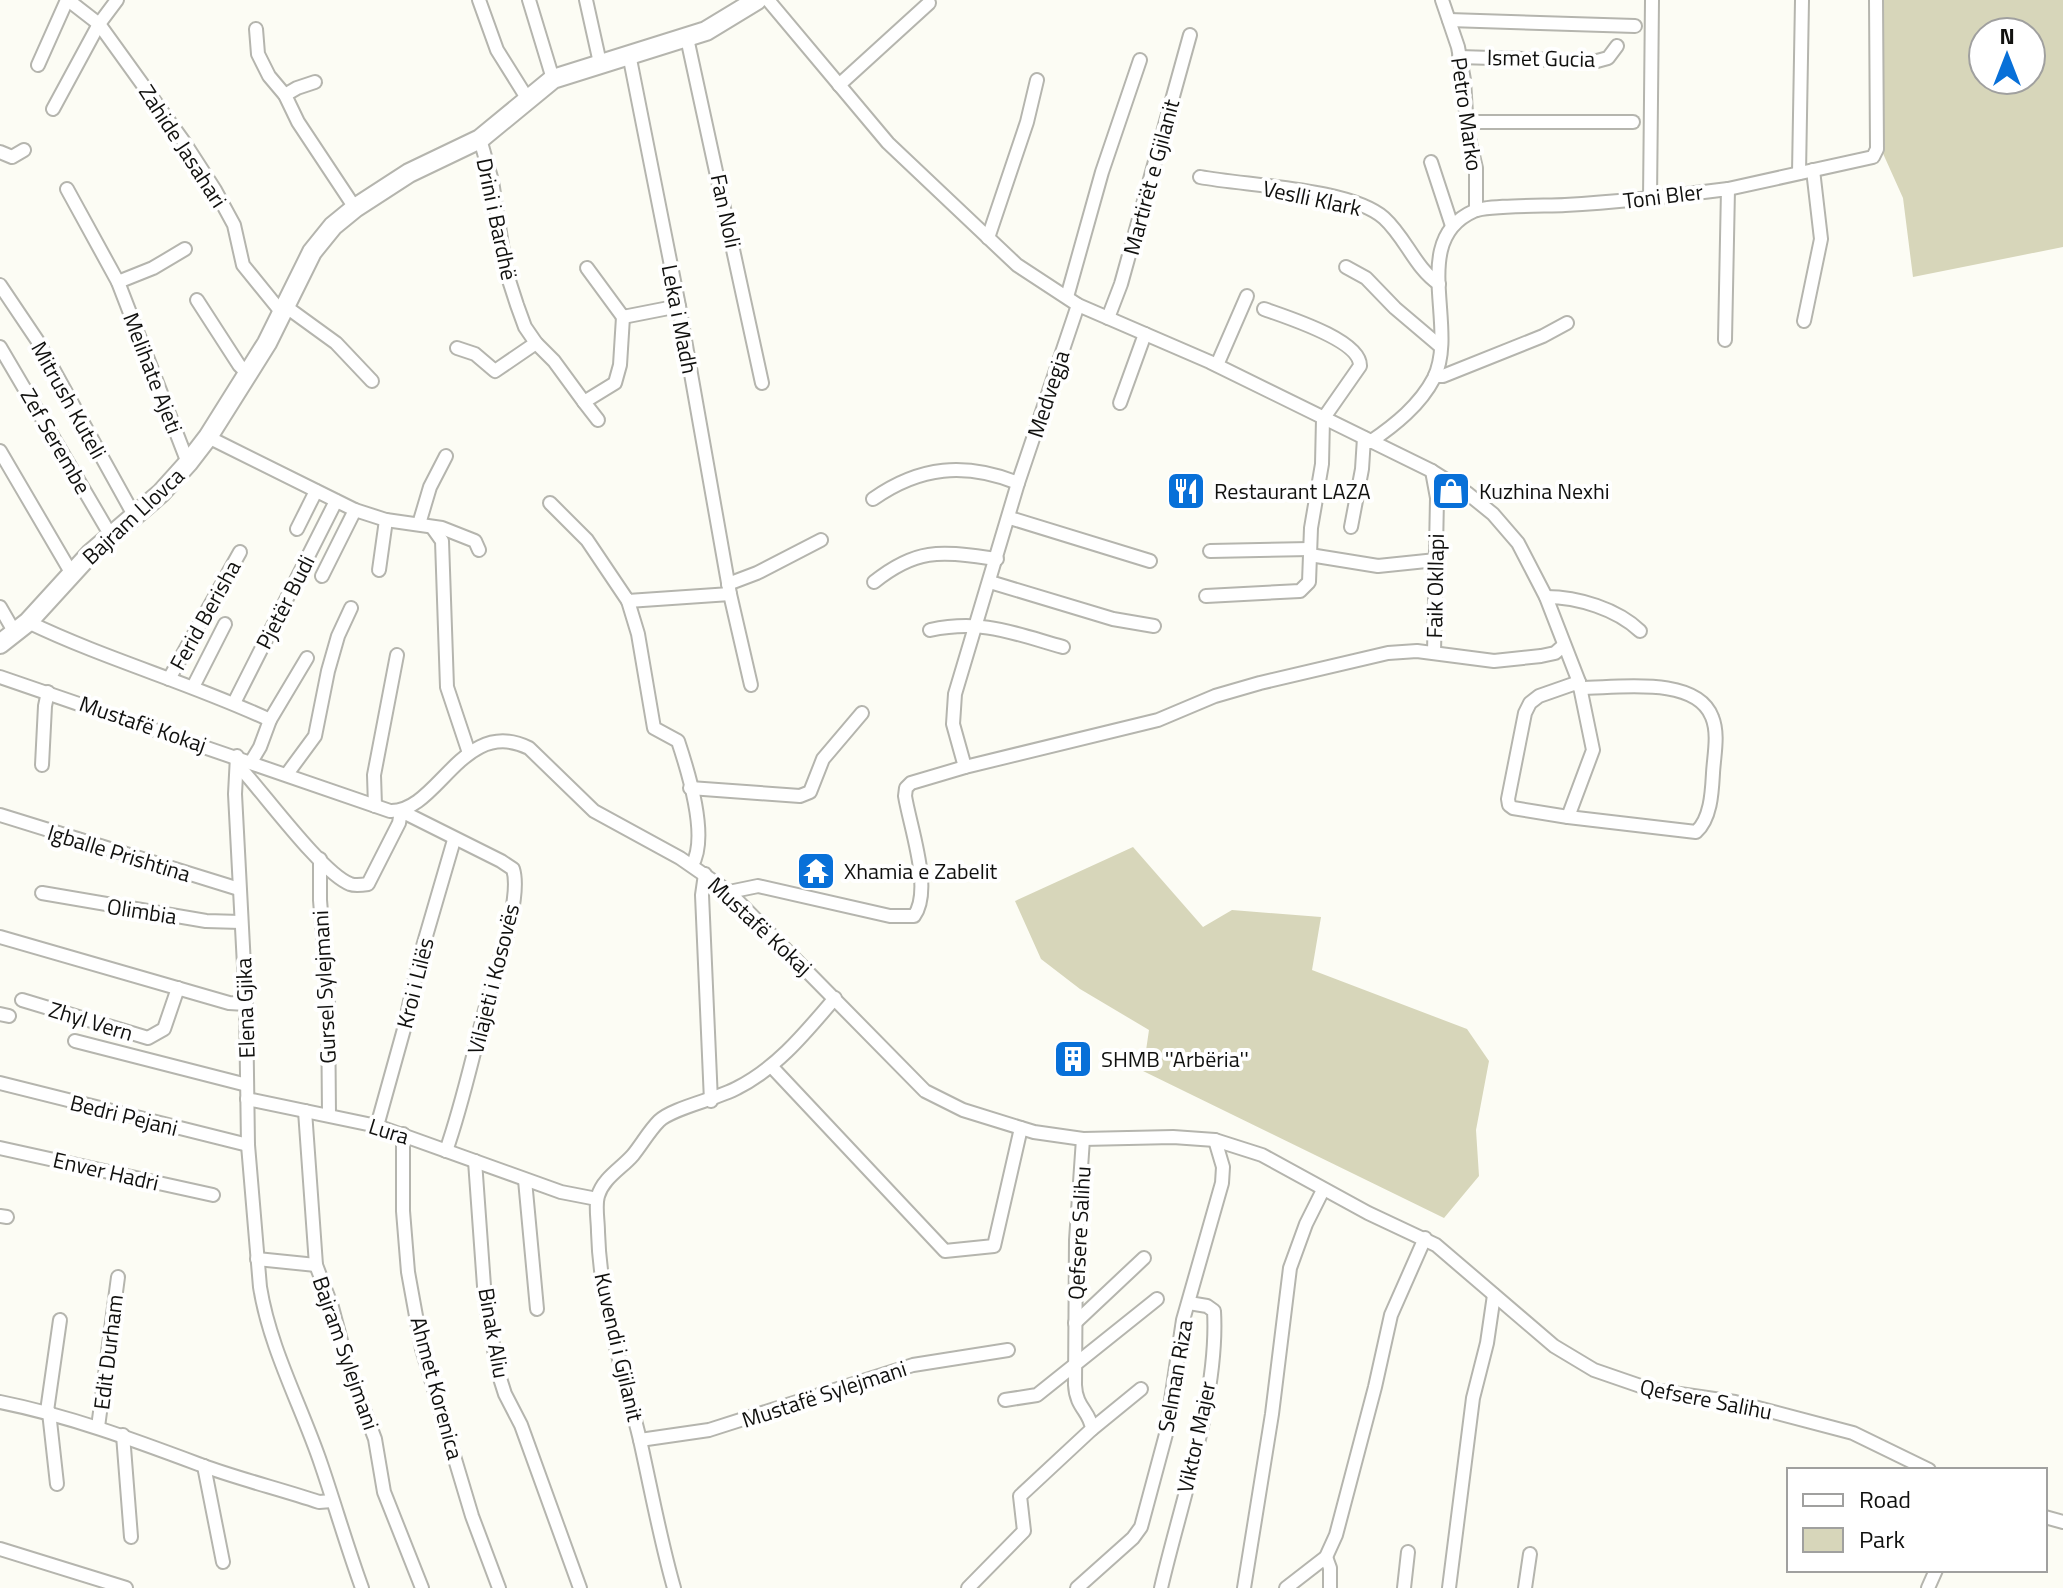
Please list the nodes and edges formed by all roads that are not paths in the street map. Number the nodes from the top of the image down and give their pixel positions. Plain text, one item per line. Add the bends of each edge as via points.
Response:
1 (68, 0) edge
2 (117, 0) edge
3 (479, 0) edge
4 (529, 0) edge
5 (586, 0) edge
6 (757, 0) edge
7 (768, 0) edge
8 (1442, 0) edge
9 (1652, 0) edge
10 (1802, 0) edge
11 (1876, 0) edge
12 (929, 3) dead end
13 (1449, 20) junction
14 (99, 24) junction
15 (1635, 26) dead end
16 (256, 29) dead end
17 (1190, 35) dead end
18 (687, 38) junction
19 (1617, 46) dead end
20 (629, 54) junction
21 (1459, 57) junction
22 (1140, 60) dead end
23 (600, 63) junction
24 (38, 65) dead end
25 (553, 79) junction
26 (1037, 80) dead end
27 (315, 82) dead end
28 (839, 85) junction
29 (285, 95) junction
30 (527, 98) junction
31 (53, 109) dead end
32 (1467, 122) junction
33 (1633, 122) dead end
34 (480, 139) junction
35 (24, 150) dead end
36 (0, 152) edge
37 (1431, 162) dead end
38 (1813, 170) junction
39 (1799, 173) junction
40 (1200, 177) dead end
41 (67, 189) dead end
42 (1728, 189) junction
43 (1650, 199) junction
44 (355, 208) junction
45 (1476, 210) junction
46 (1452, 226) junction
47 (988, 238) junction
48 (185, 249) dead end
49 (1346, 267) dead end
50 (587, 268) dead end
51 (118, 282) junction
52 (1439, 284) junction
53 (0, 285) edge
54 (1247, 296) dead end
55 (197, 300) dead end
56 (1072, 301) junction
57 (679, 306) junction
58 (284, 309) junction
59 (1264, 309) dead end
60 (623, 317) junction
61 (1108, 318) junction
62 (1804, 321) dead end
63 (1567, 323) dead end
64 (1145, 334) junction
65 (1725, 340) dead end
66 (536, 343) junction
67 (0, 347) edge
68 (1441, 347) junction
69 (457, 348) dead end
70 (1217, 365) junction
71 (247, 373) junction
72 (1435, 376) junction
73 (372, 381) dead end
74 (762, 383) dead end
75 (584, 402) junction
76 (1120, 403) dead end
77 (1323, 419) junction
78 (598, 420) dead end
79 (208, 437) junction
80 (1367, 440) junction
81 (0, 451) edge
82 (446, 456) dead end
83 (188, 463) junction
84 (1432, 471) junction
85 (1018, 483) junction
86 (316, 491) junction
87 (873, 499) dead end
88 (336, 501) junction
89 (550, 503) dead end
90 (355, 510) junction
91 (135, 517) junction
92 (1010, 518) junction
93 (386, 520) junction
94 (425, 526) junction
95 (1351, 527) dead end
96 (297, 529) dead end
97 (111, 536) junction
98 (821, 540) dead end
99 (479, 550) dead end
100 (1210, 551) dead end
101 (240, 552) dead end
102 (1310, 552) junction
103 (997, 559) junction
104 (1436, 560) junction
105 (1150, 561) dead end
106 (379, 570) dead end
107 (72, 574) junction
108 (322, 576) dead end
109 (874, 582) dead end
110 (990, 582) junction
111 (729, 589) junction
112 (1206, 596) dead end
113 (1546, 597) junction
114 (628, 601) junction
115 (0, 607) edge
116 (351, 608) dead end
117 (225, 624) dead end
118 (978, 625) junction
119 (1154, 626) dead end
120 (930, 630) dead end
121 (1640, 631) dead end
122 (9, 637) edge
123 (1564, 645) junction
124 (1063, 647) dead end
125 (1434, 653) junction
126 (397, 655) dead end
127 (307, 658) dead end
128 (0, 677) edge
129 (169, 679) junction
130 (751, 685) dead end
131 (1580, 685) junction
132 (193, 687) junction
133 (48, 692) junction
134 (234, 703) junction
135 (862, 713) dead end
136 (270, 720) junction
137 (469, 753) junction
138 (237, 756) junction
139 (251, 762) junction
140 (42, 765) dead end
141 (965, 767) junction
142 (287, 774) junction
143 (690, 788) junction
144 (375, 806) junction
145 (401, 811) junction
146 (0, 815) edge
147 (1568, 817) junction
148 (454, 840) junction
149 (320, 859) junction
150 (692, 865) junction
151 (705, 874) junction
152 (239, 889) junction
153 (729, 892) junction
154 (42, 893) dead end
155 (241, 922) junction
156 (0, 937) edge
157 (178, 988) junction
158 (835, 998) junction
159 (22, 1000) dead end
160 (246, 1004) junction
161 (75, 1041) dead end
162 (771, 1066) junction
163 (0, 1083) edge
164 (247, 1085) junction
165 (247, 1099) junction
166 (711, 1101) junction
167 (305, 1111) junction
168 (329, 1115) junction
169 (377, 1126) junction
170 (1021, 1128) junction
171 (403, 1134) junction
172 (1083, 1139) junction
173 (1215, 1140) junction
174 (248, 1145) junction
175 (0, 1148) edge
176 (446, 1151) junction
177 (475, 1161) junction
178 (525, 1180) junction
179 (1323, 1190) junction
180 (213, 1195) dead end
181 (597, 1199) junction
182 (1425, 1238) junction
183 (1144, 1258) dead end
184 (257, 1259) junction
185 (316, 1265) junction
186 (118, 1277) dead end
187 (1494, 1295) junction
188 (1157, 1299) dead end
189 (1189, 1303) junction
190 (537, 1309) dead end
191 (60, 1320) dead end
192 (1075, 1323) junction
193 (1008, 1350) dead end
194 (1075, 1364) junction
195 (1141, 1389) dead end
196 (1005, 1400) dead end
197 (0, 1402) edge
198 (48, 1412) junction
199 (98, 1427) junction
200 (1092, 1429) junction
201 (123, 1435) junction
202 (640, 1440) junction
203 (204, 1466) junction
204 (1925, 1468) edge
205 (57, 1484) dead end
206 (332, 1501) junction
207 (131, 1537) dead end
208 (0, 1549) edge
209 (1408, 1552) dead end
210 (1530, 1554) dead end
211 (1326, 1557) junction
212 (223, 1562) dead end
213 (126, 1588) edge
214 (362, 1588) edge
215 (422, 1588) edge
216 (499, 1588) edge
217 (580, 1588) edge
218 (674, 1588) edge
219 (968, 1588) edge
220 (1077, 1588) edge
221 (1161, 1588) edge
222 (1244, 1588) edge
223 (1286, 1588) edge
224 (1330, 1588) edge
225 (1404, 1588) edge
226 (1449, 1588) edge
227 (1525, 1588) edge

1 - 14 street, Zahide Jasahari
1 - 24 street
2 - 14 street
3 - 30 street via 497,50
4 - 25 street
5 - 23 street
6 - 18 street, Bajram Llovca
7 - 28 street
8 - 13 street, Petro Marko
9 - 43 street
10 - 39 street
11 - 38 street via 1875,153
12 - 28 street
13 - 15 street
13 - 21 street, Petro Marko
14 - 31 street
14 - 58 street, Zahide Jasahari via 215,190 234,225 243,265
16 - 29 street via 258,54
17 - 61 street, Martirët e Gjilanit
18 - 20 street, Bajram Llovca
18 - 74 street, Fan Noli
19 - 21 street, Ismet Gucia via 1608,58 1597,61
20 - 23 street, Bajram Llovca
20 - 57 street, Leka i Madh
21 - 32 street, Petro Marko
22 - 56 street, Medvegja via 1102,172
23 - 25 street, Bajram Llovca
25 - 30 street, Bajram Llovca
26 - 47 street
27 - 29 street
28 - 47 street via 888,143
29 - 44 street
30 - 34 street, Bajram Llovca
32 - 33 street
32 - 45 street, Petro Marko via 1476,168
34 - 44 street, Bajram Llovca via 409,173
34 - 66 street, Drini i Bardhë via 506,271
35 - 36 street via 12,157
37 - 46 street
38 - 39 street
38 - 62 street via 1821,239
39 - 42 street
40 - 52 street, Veslli Klark via 1367,207 1398,233
41 - 51 street, Melihate Ajeti
42 - 43 street, Toni Bler
42 - 65 street, Toni Bler
43 - 45 street, Toni Bler
44 - 58 street, Bajram Llovca via 312,252
45 - 46 street
46 - 52 street via 1441,250
47 - 56 street via 1017,265
48 - 51 street
49 - 68 street via 1366,278
50 - 60 street
51 - 83 street, Melihate Ajeti
52 - 68 street
53 - 91 street, Mitrush Kuteli via 37,340
54 - 70 street
55 - 71 street
56 - 61 street
56 - 85 street, Medvegja
57 - 60 street
57 - 111 street, Leka i Madh
58 - 71 street, Bajram Llovca
58 - 73 street via 336,343
59 - 77 street via 1304,323 1357,353 1360,366
60 - 75 street via 615,383
61 - 64 street
63 - 72 street
64 - 70 street
64 - 76 street
66 - 69 street via 495,371 475,354
66 - 75 street, Drini i Bardhë
67 - 97 street, Zef Serembe
68 - 72 street
70 - 77 street
71 - 79 street, Bajram Llovca
72 - 80 street via 1401,419
75 - 78 street, Drini i Bardhë
77 - 80 street
77 - 102 street
79 - 83 street, Bajram Llovca
79 - 86 street
80 - 84 street
80 - 95 street
81 - 107 street
82 - 94 street via 430,487
83 - 91 street, Bajram Llovca
84 - 104 street, Faik Okllapi
84 - 113 street via 1493,514 1518,543
85 - 87 street via 983,473 939,470 913,476
85 - 92 street, Medvegja
86 - 88 street
86 - 96 street
88 - 90 street
88 - 134 street, Pjetër Budi
89 - 114 street via 587,540
90 - 93 street
90 - 108 street
91 - 97 street, Bajram Llovca
92 - 103 street, Medvegja
92 - 105 street
93 - 94 street
93 - 106 street
94 - 99 street via 475,541
94 - 137 street via 442,541 447,687
97 - 107 street, Bajram Llovca
98 - 111 street
100 - 102 street
101 - 129 street, Ferid Berisha
102 - 104 street via 1378,566
102 - 112 street via 1309,582 1300,591
103 - 109 street via 919,555
103 - 110 street, Medvegja
104 - 125 street, Faik Okllapi
107 - 122 street, Bajram Llovca
110 - 118 street, Medvegja
110 - 119 street
111 - 114 street
111 - 130 street, Leka i Madh
113 - 121 street via 1586,602
113 - 123 street
114 - 143 street via 654,728 678,741
115 - 122 street
116 - 142 street via 328,671 315,736
117 - 132 street
118 - 120 street
118 - 124 street
118 - 141 street, Medvegja via 955,694 953,724
122 - 129 street via 118,661
123 - 125 street via 1555,653 1494,661
123 - 131 street
125 - 141 street via 1388,653 1260,683 1158,720
126 - 144 street via 374,775
127 - 136 street
128 - 133 street, Mustafë Kokaj
129 - 132 street
131 - 147 street via 1592,757
131 - 147 street via 1530,703 1508,799 1513,808
131 - 147 street via 1679,689 1702,701 1716,733 1711,798 1696,832
132 - 134 street
133 - 138 street, Mustafë Kokaj
133 - 140 street, Mustafë Kokaj
134 - 136 street
135 - 143 street via 823,759 810,792 800,796
136 - 139 street
137 - 145 street, Mustafë Kokaj via 412,807
137 - 150 street, Mustafë Kokaj via 499,742 518,742 594,811
138 - 139 street, Mustafë Kokaj
138 - 149 street via 243,771
138 - 152 street, Elena Gjika
139 - 142 street, Mustafë Kokaj
141 - 153 street via 906,788 922,890 914,916 890,916 758,886
142 - 144 street, Mustafë Kokaj
143 - 150 street via 699,843
144 - 145 street, Mustafë Kokaj
145 - 148 street, Mustafë Kokaj
145 - 149 street via 368,884 352,885
146 - 152 street, Igballe Prishtina
148 - 169 street, Kroi i Lilës
148 - 176 street, Vilajeti i Kosovës via 501,861 515,877 503,946
149 - 168 street, Gursel Sylejmani
150 - 151 street, Mustafë Kokaj
151 - 153 street, Mustafë Kokaj
151 - 166 street
152 - 155 street, Elena Gjika
153 - 158 street, Mustafë Kokaj
154 - 155 street, Olimbia via 206,921
155 - 160 street, Elena Gjika
156 - 157 street
157 - 159 street, Zhyl Vern via 164,1029 148,1038
157 - 160 street
158 - 162 street
158 - 170 street, Mustafë Kokaj via 925,1091 941,1102
160 - 164 street, Elena Gjika
161 - 164 street
162 - 166 street
162 - 170 street via 945,1251 994,1246
163 - 174 street, Bedri Pejani
164 - 165 street, Elena Gjika
165 - 167 street, Lura
165 - 174 street, Elena Gjika
166 - 181 street via 659,1121 602,1185
167 - 168 street, Lura
167 - 185 street, Bajram Sylejmani
168 - 169 street, Lura
169 - 171 street, Lura
170 - 172 street, Mustafë Kokaj
171 - 176 street, Lura
171 - 216 street, Ahmet Korenica via 408,1272 422,1349
172 - 173 street, Qefsere Salihu
172 - 192 street, Qefsere Salihu
173 - 179 street, Qefsere Salihu via 1262,1155
173 - 189 street, Selman Riza via 1222,1183
174 - 184 street, Elena Gjika
175 - 180 street, Enver Hadri
176 - 177 street, Lura
177 - 178 street, Lura
177 - 217 street, Binak Aliu via 485,1300 498,1372
178 - 181 street, Lura
178 - 190 street
179 - 182 street, Qefsere Salihu
179 - 222 street via 1290,1268
181 - 202 street, Kuvendi i Gjilanit via 605,1299
182 - 187 street, Qefsere Salihu
182 - 211 street via 1391,1315
183 - 192 street
184 - 185 street
184 - 206 street, Elena Gjika via 264,1309
185 - 215 street, Bajram Sylejmani via 375,1439 384,1492
186 - 199 street, Edit Durham
187 - 204 street, Qefsere Salihu via 1554,1346 1594,1370 1652,1390 1762,1408 1853,1433
187 - 226 street via 1473,1398
188 - 194 street
189 - 220 street, Selman Riza via 1166,1434 1141,1527
189 - 221 street, Viktor Majer via 1214,1311 1211,1368
191 - 198 street
192 - 194 street, Qefsere Salihu
193 - 202 street, Mustafë Sylejmani via 913,1365 709,1430
194 - 196 street via 1037,1395
194 - 200 street, Qefsere Salihu via 1075,1399
195 - 200 street
197 - 198 street, Edit Durham
198 - 199 street, Edit Durham
198 - 205 street
199 - 201 street, Edit Durham
200 - 219 street via 1020,1496 1024,1531
201 - 203 street, Edit Durham
201 - 207 street, Edit Durham
202 - 218 street, Kuvendi i Gjilanit
203 - 206 street, Edit Durham via 319,1502
203 - 212 street
206 - 214 street, Elena Gjika
208 - 213 street
209 - 225 street
210 - 227 street
211 - 223 street
211 - 224 street

